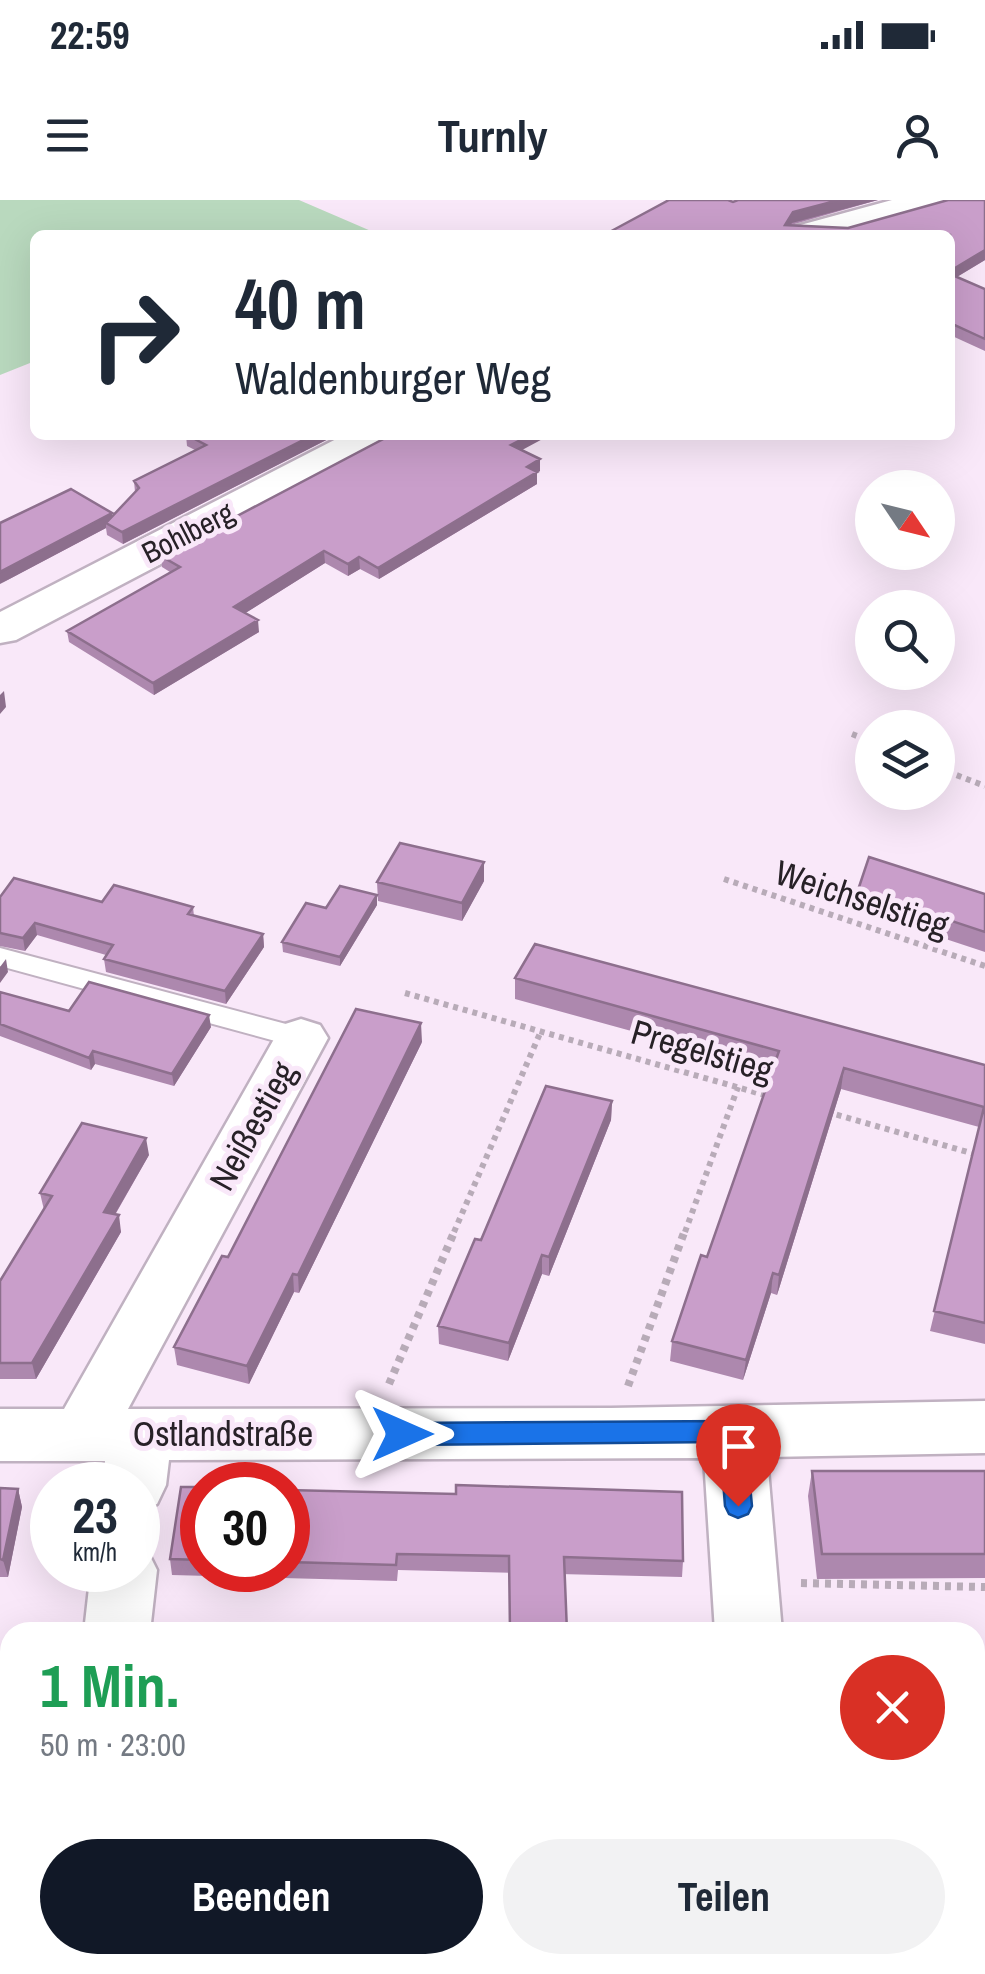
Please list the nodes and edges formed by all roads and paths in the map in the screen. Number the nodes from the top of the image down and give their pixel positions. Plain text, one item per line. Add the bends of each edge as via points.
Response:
1 (932, 200) edge
2 (824, 230) edge
3 (365, 440) edge
4 (0, 630) edge
5 (852, 734) dead end
6 (855, 735) edge
7 (955, 775) edge
8 (985, 786) edge
9 (724, 880) dead end
10 (0, 957) edge
11 (985, 966) edge
12 (405, 993) dead end
13 (540, 1031) junction
14 (301, 1038) joint
15 (738, 1087) junction
16 (776, 1098) edge
17 (814, 1108) edge
18 (985, 1157) edge
19 (985, 1427) edge
20 (732, 1432) junction
21 (368, 1434) junction
22 (611, 1434) junction
23 (0, 1435) edge
24 (118, 1451) edge
25 (985, 1587) edge
26 (122, 1592) edge
27 (747, 1607) edge
28 (118, 1622) edge

1 - 2 street
3 - 4 street, Bohlberg
5 - 6 path
7 - 8 path
9 - 11 path, Weichselstieg
10 - 14 lane, Neißestieg
12 - 13 path, Pregelstieg
13 - 15 path, Pregelstieg
13 - 21 path
14 - 24 street, Neißestieg
15 - 16 path, Pregelstieg
15 - 22 path
17 - 18 path, Pregelstieg
19 - 20 street, Ostlandstraße
20 - 22 street, Ostlandstraße
20 - 27 street
21 - 22 street, Ostlandstraße
21 - 24 street, Ostlandstraße
23 - 24 street, Ostlandstraße
25 - 27 path
26 - 28 street

